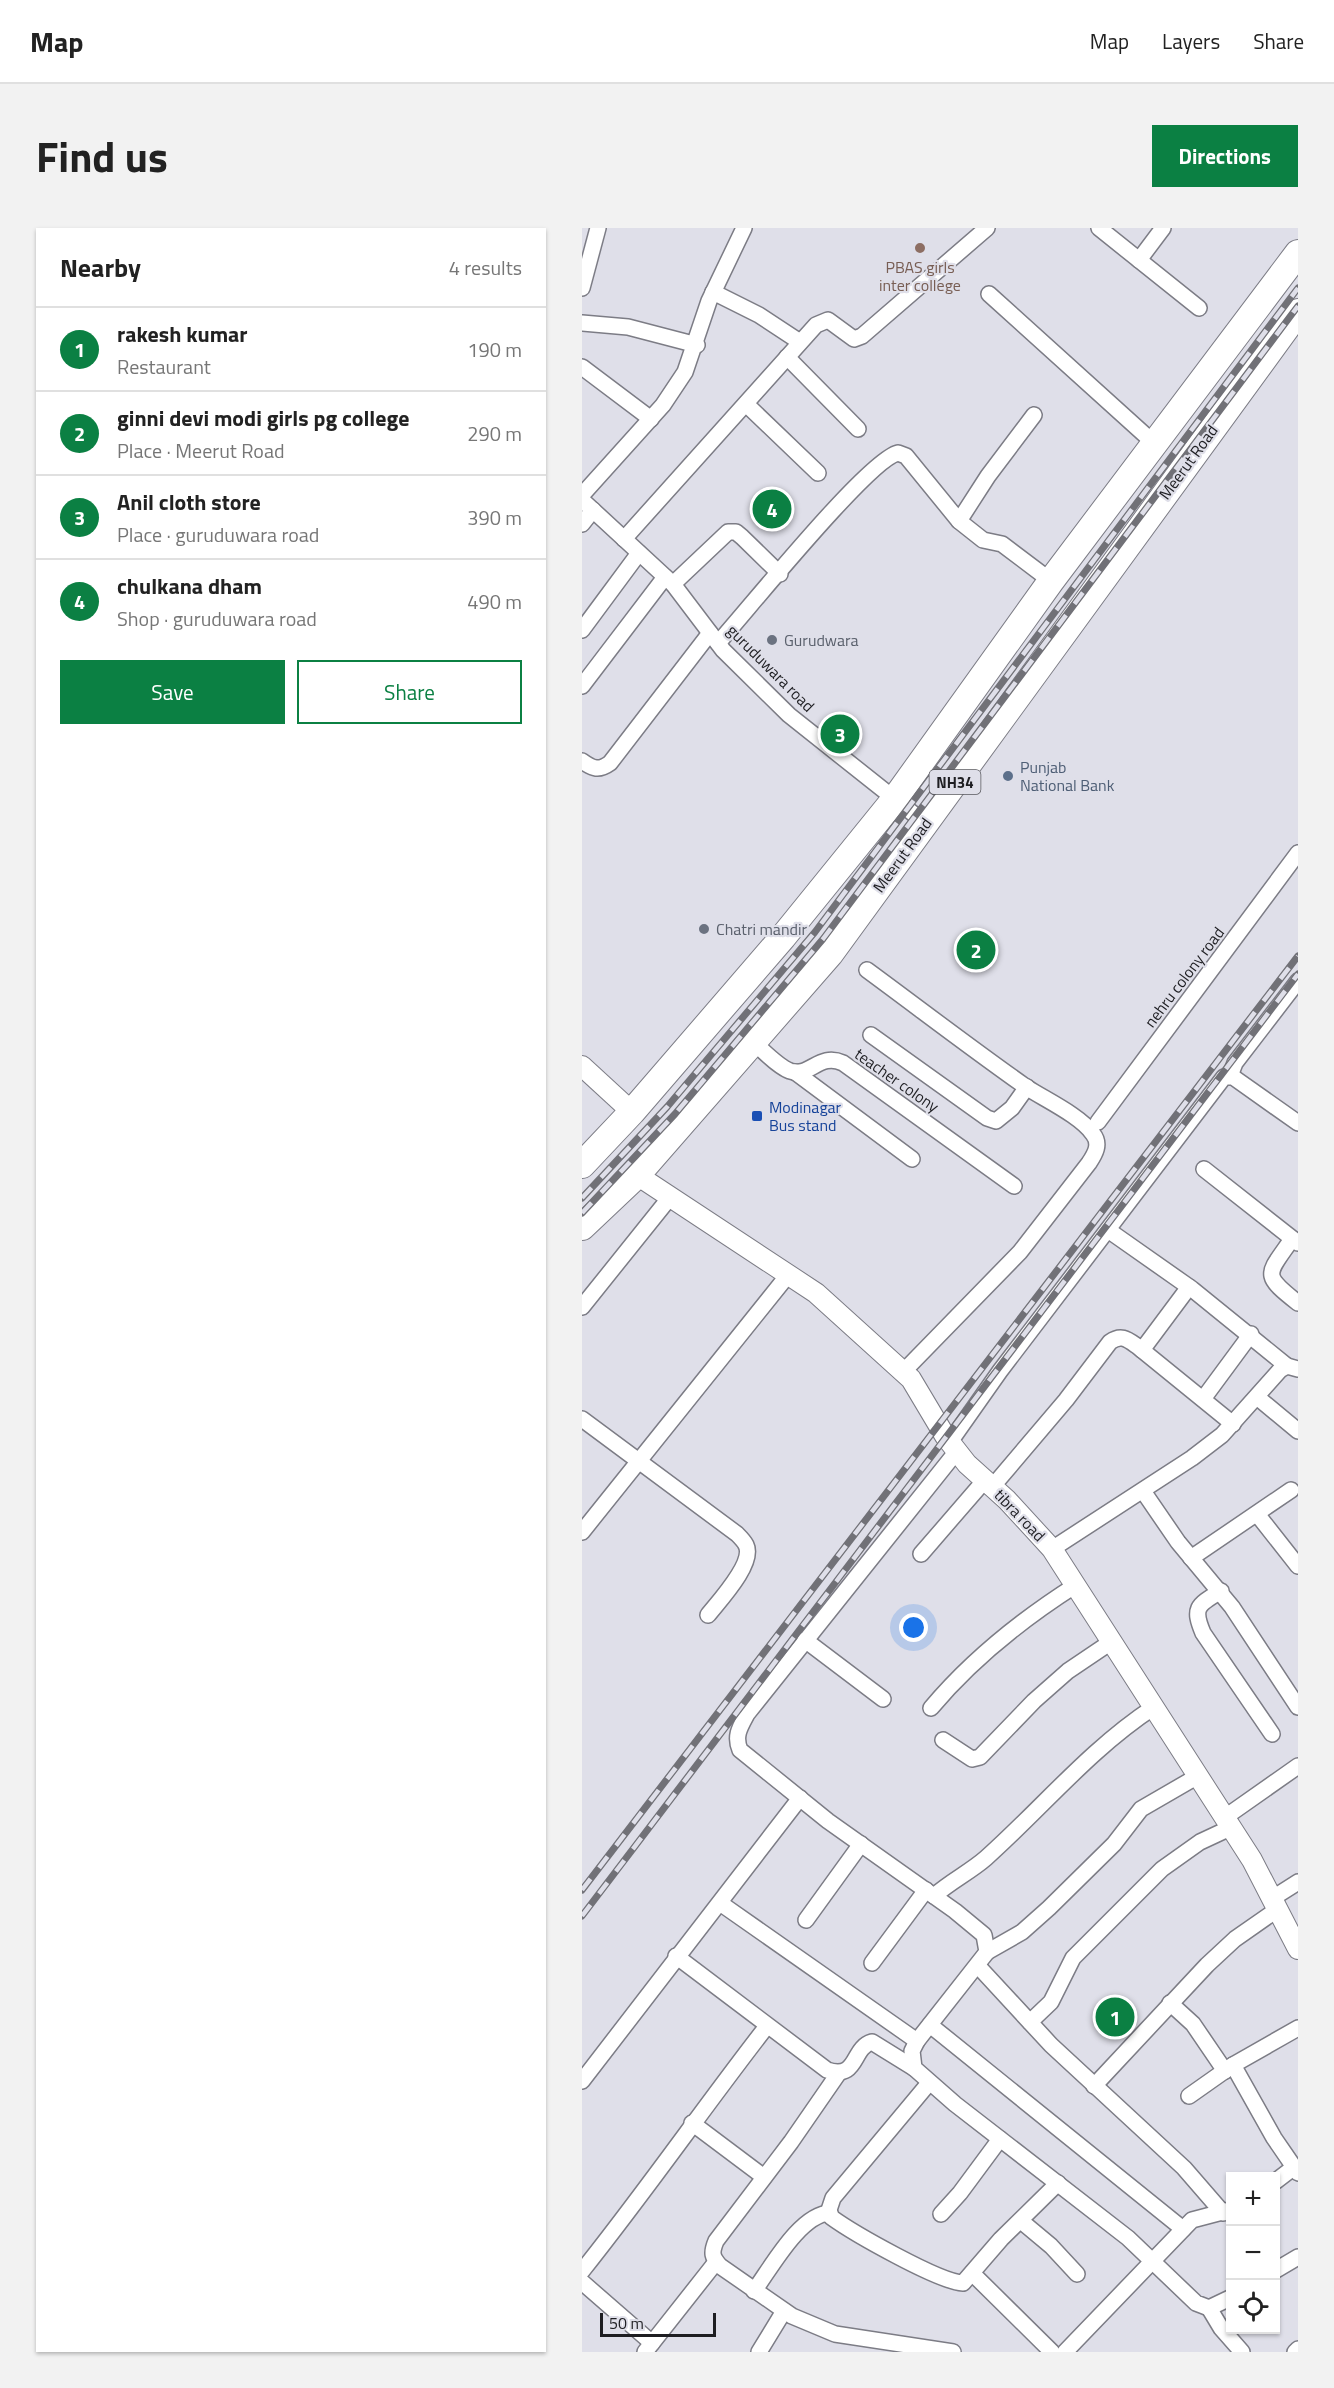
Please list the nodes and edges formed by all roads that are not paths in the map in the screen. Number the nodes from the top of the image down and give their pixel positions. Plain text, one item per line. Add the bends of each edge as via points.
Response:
1 (598, 228) edge
2 (744, 228) edge
3 (987, 228) edge
4 (1100, 228) edge
5 (1163, 228) edge
6 (1298, 253) edge
7 (1139, 260) junction
8 (582, 288) edge
9 (713, 292) junction
10 (989, 294) dead end
11 (1199, 308) dead end
12 (1298, 312) edge
13 (582, 323) edge
14 (800, 342) junction
15 (697, 345) junction
16 (787, 357) junction
17 (582, 367) edge
18 (746, 404) junction
19 (1034, 415) dead end
20 (651, 419) junction
21 (858, 429) dead end
22 (1155, 444) junction
23 (818, 473) dead end
24 (582, 495) edge
25 (587, 505) edge
26 (959, 521) junction
27 (582, 524) edge
28 (624, 539) junction
29 (639, 553) junction
30 (780, 574) junction
31 (669, 580) junction
32 (1051, 581) junction
33 (582, 630) edge
34 (714, 638) junction
35 (582, 687) edge
36 (583, 763) edge
37 (894, 800) junction
38 (925, 823) junction
39 (1298, 853) edge
40 (867, 970) dead end
41 (1298, 981) edge
42 (872, 1035) dead end
43 (753, 1042) junction
44 (582, 1066) edge
45 (795, 1072) junction
46 (1230, 1076) junction
47 (1027, 1087) junction
48 (632, 1112) junction
49 (1098, 1122) dead end
50 (1298, 1123) edge
51 (912, 1159) dead end
52 (582, 1165) edge
53 (1204, 1169) dead end
54 (637, 1175) junction
55 (1014, 1186) dead end
56 (671, 1196) junction
57 (582, 1227) edge
58 (1108, 1230) junction
59 (1295, 1241) edge
60 (788, 1275) junction
61 (1189, 1287) junction
62 (1298, 1303) edge
63 (582, 1307) edge
64 (1251, 1334) junction
65 (1142, 1350) junction
66 (1292, 1367) edge
67 (903, 1372) junction
68 (1257, 1397) junction
69 (1203, 1399) junction
70 (582, 1419) edge
71 (1233, 1424) junction
72 (1298, 1431) edge
73 (953, 1446) junction
74 (641, 1462) junction
75 (989, 1483) junction
76 (1291, 1490) dead end
77 (1143, 1491) junction
78 (1257, 1514) junction
79 (582, 1532) edge
80 (1052, 1549) junction
81 (921, 1554) dead end
82 (1191, 1558) junction
83 (1298, 1566) edge
84 (1076, 1585) junction
85 (1221, 1592) junction
86 (708, 1615) dead end
87 (805, 1640) junction
88 (1111, 1642) junction
89 (883, 1699) dead end
90 (1154, 1707) junction
91 (1298, 1707) edge
92 (931, 1708) dead end
93 (1272, 1734) dead end
94 (943, 1740) dead end
95 (1298, 1766) edge
96 (1198, 1776) junction
97 (800, 1798) junction
98 (1227, 1823) junction
99 (861, 1844) junction
100 (1298, 1882) edge
101 (930, 1893) junction
102 (720, 1903) junction
103 (1276, 1903) junction
104 (806, 1920) dead end
105 (1298, 1949) edge
106 (987, 1952) junction
107 (676, 1956) junction
108 (872, 1963) dead end
109 (978, 1966) junction
110 (1170, 2003) junction
111 (1030, 2022) junction
112 (930, 2025) junction
113 (767, 2026) junction
114 (1298, 2028) edge
115 (917, 2041) junction
116 (914, 2068) junction
117 (1229, 2068) junction
118 (838, 2074) junction
119 (582, 2081) edge
120 (929, 2083) junction
121 (1094, 2086) junction
122 (1189, 2096) dead end
123 (692, 2123) junction
124 (1000, 2139) junction
125 (1295, 2170) edge
126 (764, 2177) junction
127 (1280, 2178) edge
128 (1058, 2183) junction
129 (1226, 2210) edge
130 (1226, 2211) edge
131 (830, 2213) junction
132 (941, 2214) dead end
133 (1021, 2221) junction
134 (1183, 2229) junction
135 (1298, 2257) edge
136 (716, 2262) junction
137 (1152, 2262) junction
138 (1280, 2267) edge
139 (582, 2271) edge
140 (972, 2273) junction
141 (1077, 2274) dead end
142 (582, 2282) edge
143 (754, 2291) junction
144 (1226, 2300) edge
145 (1209, 2308) junction
146 (784, 2311) junction
147 (856, 2345) edge
148 (649, 2347) edge
149 (759, 2352) edge
150 (953, 2352) edge
151 (1052, 2352) edge
152 (1065, 2352) edge
153 (1242, 2352) edge

1 - 8 street
2 - 9 street
3 - 14 street via 862,336 855,339 836,324 822,321
4 - 7 street
5 - 7 street
6 - 22 highway, NH34
7 - 11 street
9 - 14 street
9 - 15 street
10 - 22 street
12 - 38 highway, Meerut Road / NH34
13 - 15 street via 628,327
14 - 16 street
15 - 20 street via 685,372
16 - 18 street
16 - 21 street
17 - 20 street
18 - 23 street
18 - 28 street
19 - 26 street
20 - 24 street
22 - 32 highway, NH34
25 - 27 street
25 - 28 street, guruduwara road
26 - 30 street via 906,456 891,454 840,503
26 - 32 street via 983,540 1002,544
28 - 29 street, guruduwara road
29 - 31 street, guruduwara road
29 - 33 street
30 - 31 street via 736,532 728,532
30 - 34 street
31 - 34 street, guruduwara road
31 - 35 street
32 - 37 highway, NH34
34 - 36 street via 610,763 594,768
34 - 37 street, guruduwara road via 789,715
37 - 38 street, guruduwara road
37 - 48 highway, NH34 via 783,937
38 - 43 highway, Meerut Road / NH34 via 830,954
39 - 49 street, nehru colony road
40 - 47 street
41 - 46 street via 1235,1063
42 - 47 street via 987,1118 1003,1117
43 - 45 street via 780,1065
43 - 54 highway, Meerut Road / NH34
44 - 48 street
45 - 51 street
45 - 55 street, teacher colony via 833,1058 843,1063
46 - 50 street
46 - 58 street via 1224,1077
47 - 67 street via 1085,1125 1094,1134 1096,1152 1020,1252
48 - 52 highway, NH34
53 - 59 street
54 - 56 street, tibra road
54 - 57 highway, Meerut Road / NH34
56 - 60 street, tibra road
56 - 63 street
58 - 61 street
58 - 73 street via 1000,1371
59 - 62 street via 1272,1267 1270,1276
60 - 67 street, tibra road via 816,1293
60 - 74 street
61 - 64 street
61 - 65 street
64 - 66 street
64 - 69 street
65 - 69 street
65 - 75 street via 1125,1338 1116,1337 1110,1342 1060,1408
66 - 68 street
67 - 73 street, tibra road
68 - 71 street
68 - 72 street
69 - 71 street
70 - 74 street
71 - 77 street
73 - 75 street, tibra road
73 - 87 street
74 - 79 street
74 - 86 street via 737,1534 747,1546 743,1569
75 - 80 street, tibra road
75 - 81 street
76 - 78 street
77 - 80 street
77 - 82 street
78 - 82 street
78 - 83 street
80 - 84 street, tibra road
82 - 85 street
84 - 88 street, tibra road
84 - 92 street via 992,1644
85 - 91 street
85 - 93 street via 1202,1602 1197,1618 1203,1633
87 - 89 street
87 - 97 street via 747,1714 738,1730 737,1742 740,1750
88 - 90 street, tibra road
88 - 94 street via 1068,1671 980,1757 972,1759
90 - 96 street, tibra road
90 - 101 street via 1118,1731 984,1859
95 - 98 street
96 - 98 street, tibra road
96 - 106 street via 1141,1809 1114,1844 1049,1908 1022,1932
97 - 99 street
97 - 102 street
98 - 103 street, tibra road
98 - 111 street via 1162,1869 1073,1958 1051,2002
99 - 101 street
99 - 104 street
100 - 103 street
101 - 106 street via 984,1935
101 - 108 street
102 - 107 street
102 - 115 street
103 - 105 street, tibra road
103 - 110 street
106 - 109 street
107 - 113 street
107 - 119 street
109 - 111 street
109 - 112 street
110 - 117 street
110 - 121 street
111 - 121 street
112 - 115 street
112 - 134 street
113 - 118 street via 814,2062
113 - 123 street
114 - 117 street
115 - 116 street via 912,2051
116 - 118 street via 872,2042 866,2044 848,2070
116 - 120 street
117 - 122 street
117 - 125 street
118 - 126 street
120 - 124 street
120 - 131 street via 833,2198
121 - 129 street
123 - 126 street
123 - 139 street
124 - 128 street
124 - 132 street
125 - 127 street
126 - 136 street via 716,2241 711,2251
128 - 133 street
128 - 137 street
130 - 134 street via 1200,2217
131 - 140 street via 841,2224 953,2283 963,2283
131 - 143 street via 820,2214 803,2226
133 - 140 street
133 - 141 street
134 - 137 street
135 - 138 street
136 - 143 street
136 - 148 street
137 - 145 street via 1196,2303
137 - 152 street
140 - 151 street
142 - 148 street
143 - 146 street
144 - 145 street
145 - 153 street
146 - 147 street
146 - 149 street
147 - 150 street

